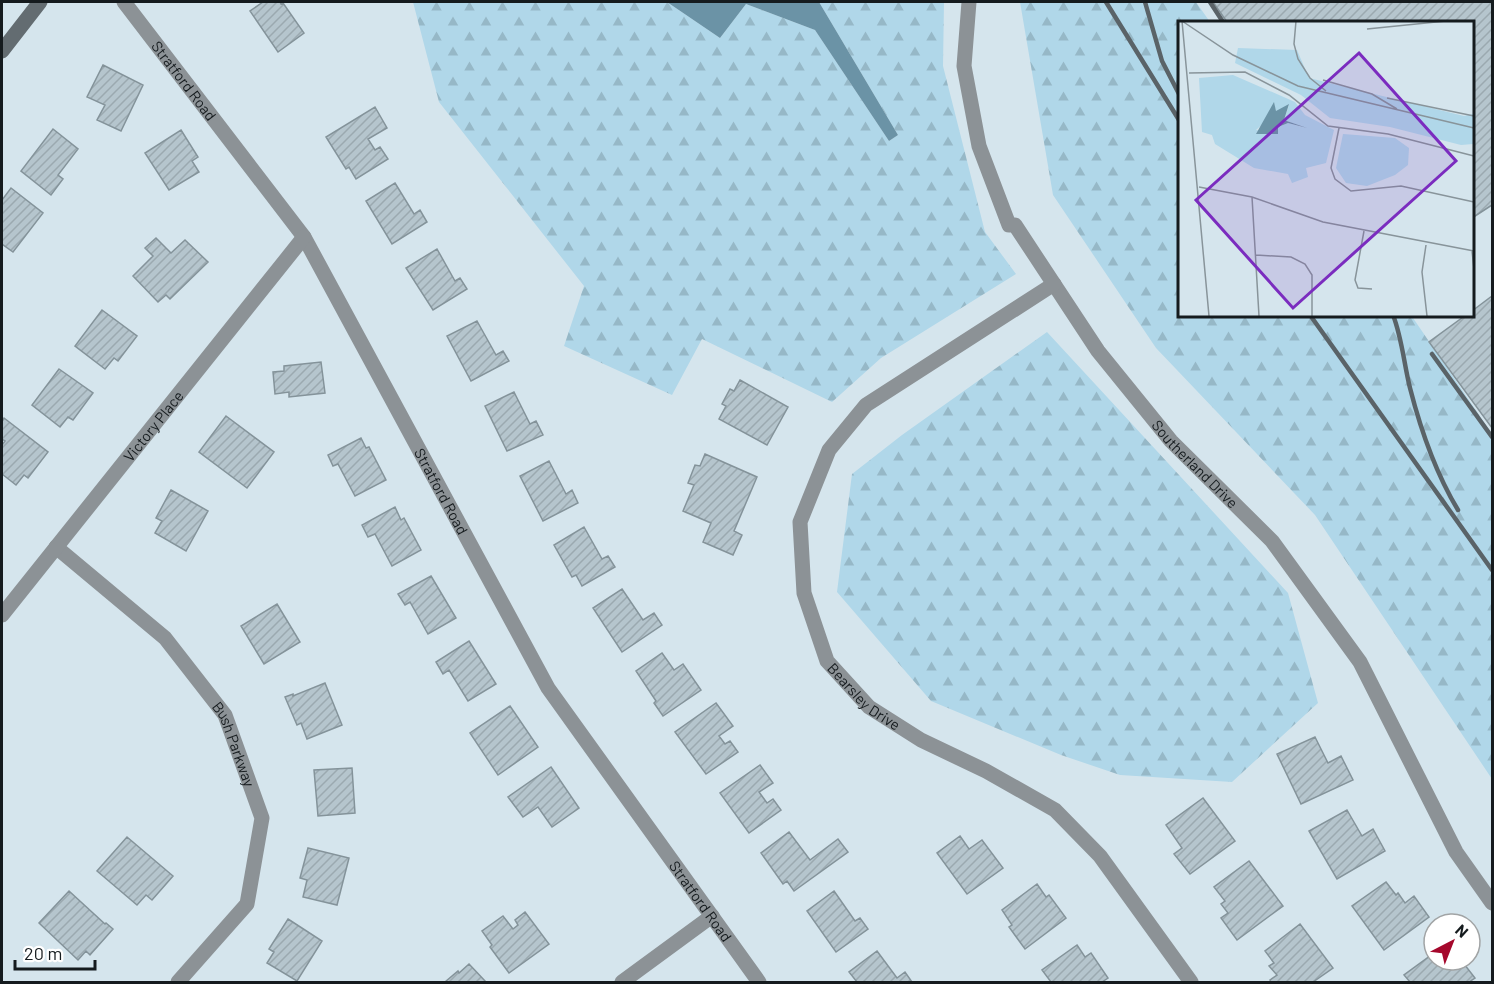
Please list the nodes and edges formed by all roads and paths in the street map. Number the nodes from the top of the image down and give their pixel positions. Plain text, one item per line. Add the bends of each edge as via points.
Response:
1 (40, 2) edge
2 (124, 2) edge
3 (969, 2) edge
4 (2, 51) edge
5 (304, 237) junction
6 (1053, 284) junction
7 (56, 547) junction
8 (2, 615) edge
9 (1492, 903) edge
10 (712, 916) junction
11 (178, 982) edge
12 (622, 982) edge
13 (759, 982) edge
14 (1191, 982) edge

1 - 4 main road
2 - 5 street, Stratford Road
3 - 6 street, Southerland Drive via 964,66 979,146 1009,225 1015,225
5 - 7 street, Victory Place
5 - 10 street, Stratford Road via 548,688
6 - 9 street, Southerland Drive via 1098,351 1163,432 1272,541 1360,662 1456,852
6 - 14 street, Bearsley Drive via 866,405 829,450 800,522 804,593 827,661 870,707 921,740 1055,810 1100,856
7 - 8 street, Victory Place
7 - 11 street, Bush Parkway via 165,638 225,715 262,818 247,904
10 - 12 street
10 - 13 street, Stratford Road

